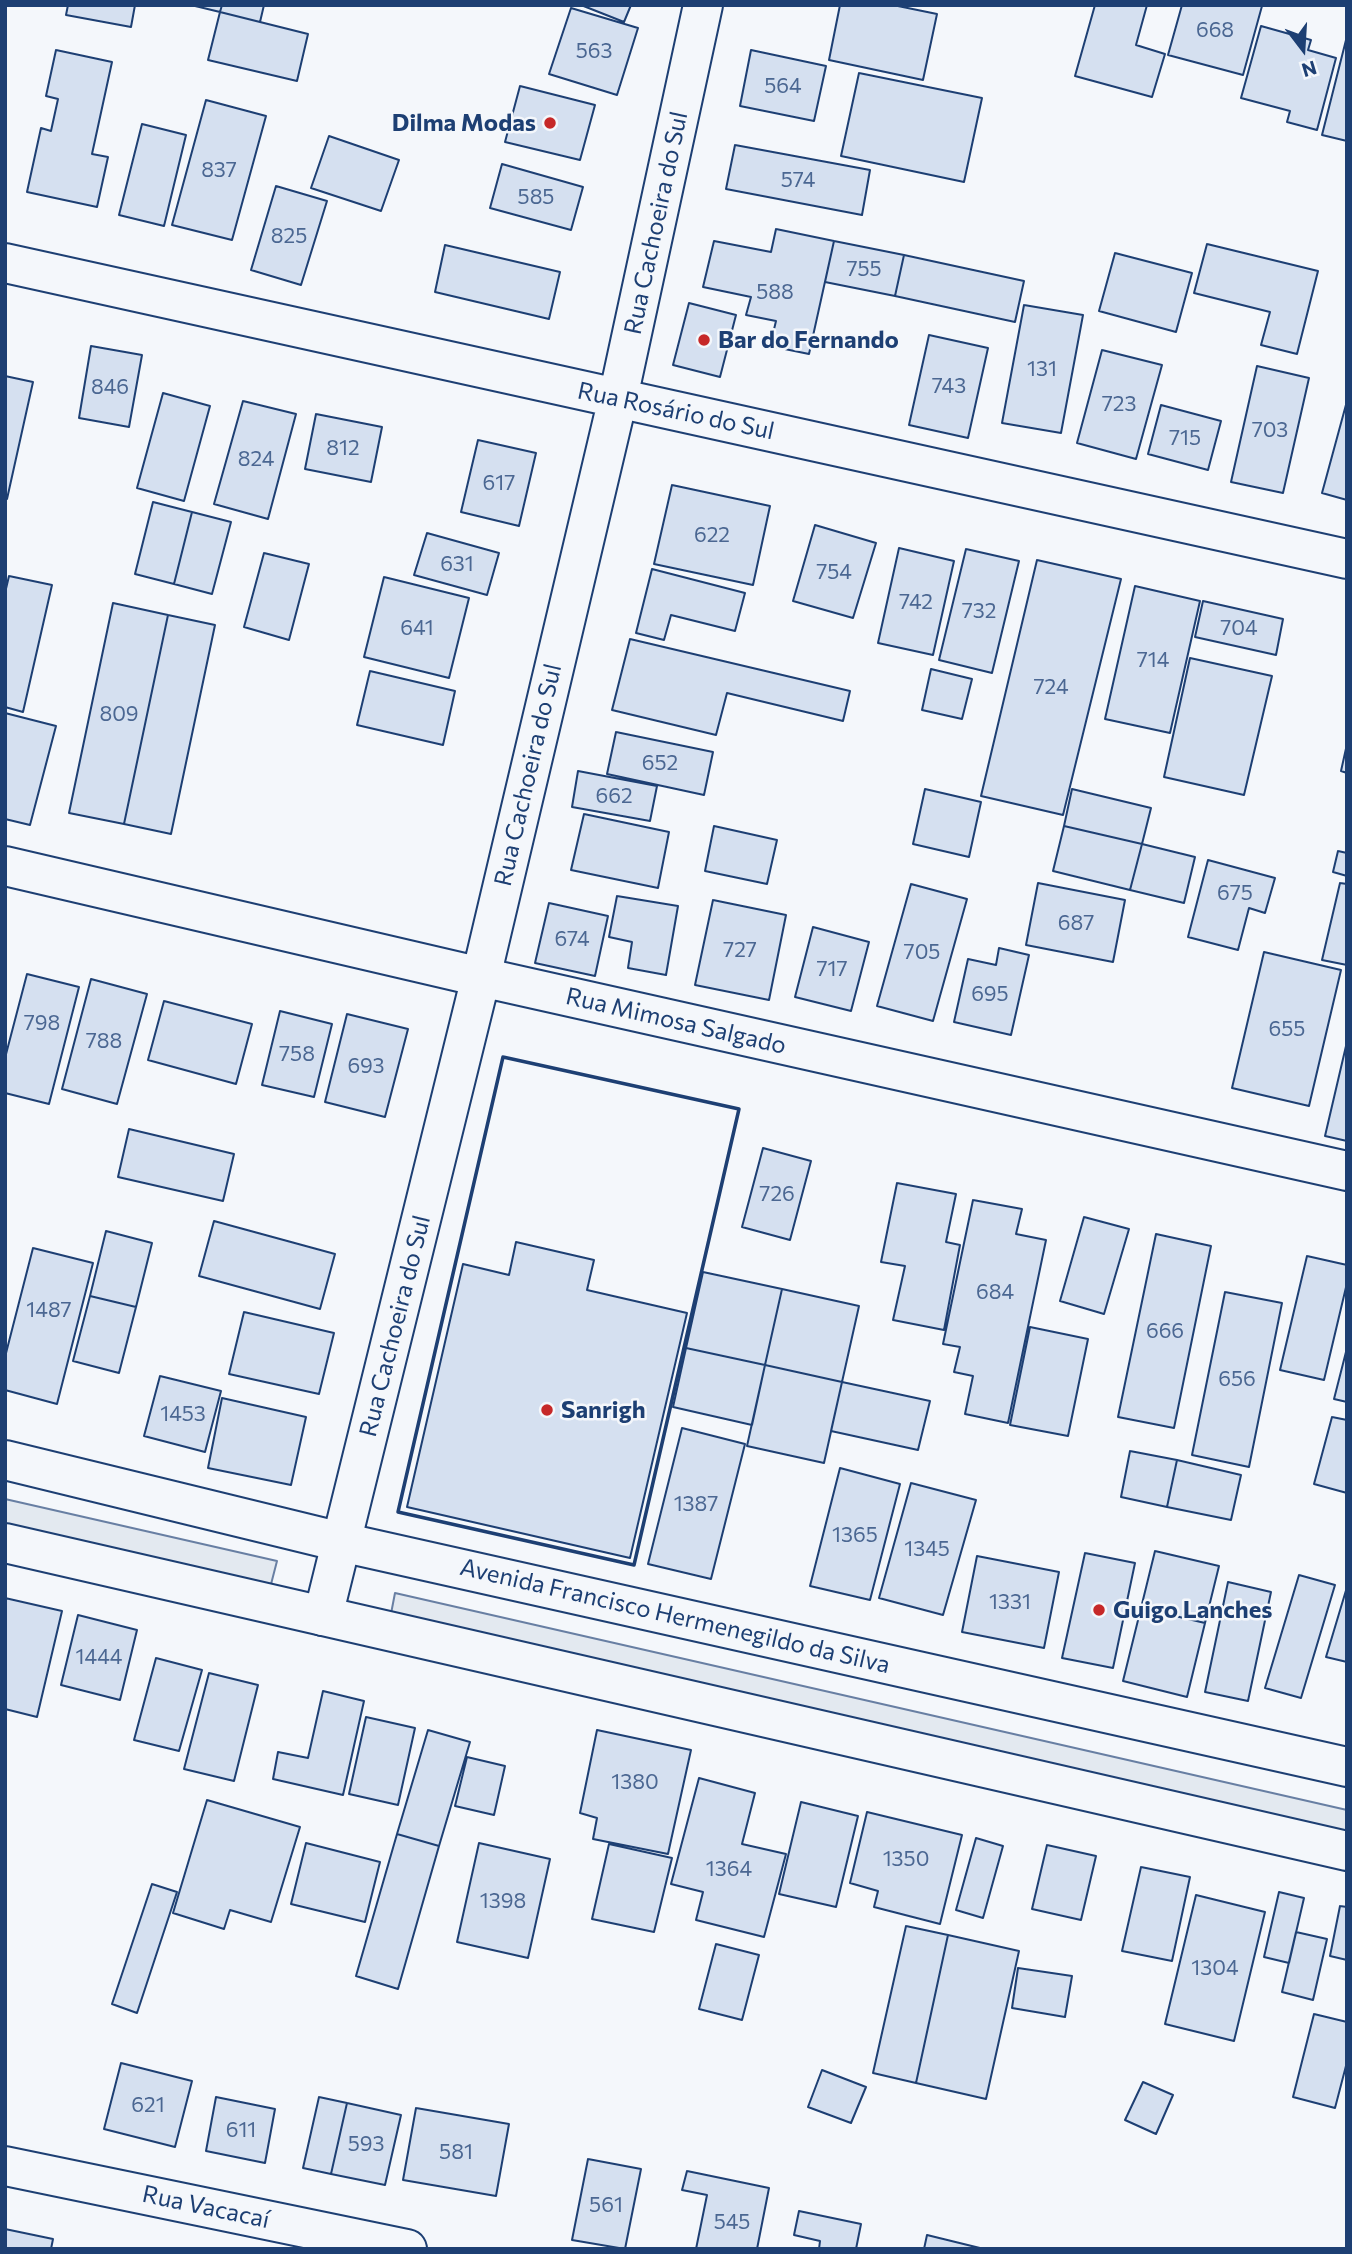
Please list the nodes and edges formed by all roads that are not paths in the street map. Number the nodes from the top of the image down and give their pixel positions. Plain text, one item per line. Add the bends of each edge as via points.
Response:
1 (703, 5) edge
2 (5, 263) edge
3 (618, 398) junction
4 (1347, 559) edge
5 (5, 866) edge
6 (481, 977) junction
7 (1347, 1171) edge
8 (5, 1460) edge
9 (341, 1542) junction
10 (5, 1543) edge
11 (323, 1616) junction
12 (1347, 1767) edge
13 (1347, 1851) edge
14 (5, 2166) edge
15 (393, 2247) edge

1 - 3 street, Rua Cachoeira do Sul
2 - 3 street, Rua Rosário do Sul
3 - 4 street, Rua Rosário do Sul
3 - 6 street, Rua Cachoeira do Sul
5 - 6 street, Rua Mimosa Salgado
6 - 7 street, Rua Mimosa Salgado
6 - 9 street, Rua Cachoeira do Sul
8 - 9 street, Avenida Francisco Hermenegildo da Silva
9 - 11 street, Rua Cachoeira do Sul
9 - 12 street, Avenida Francisco Hermenegildo da Silva
10 - 11 street
11 - 13 street
14 - 15 street, Rua Vacacaí

